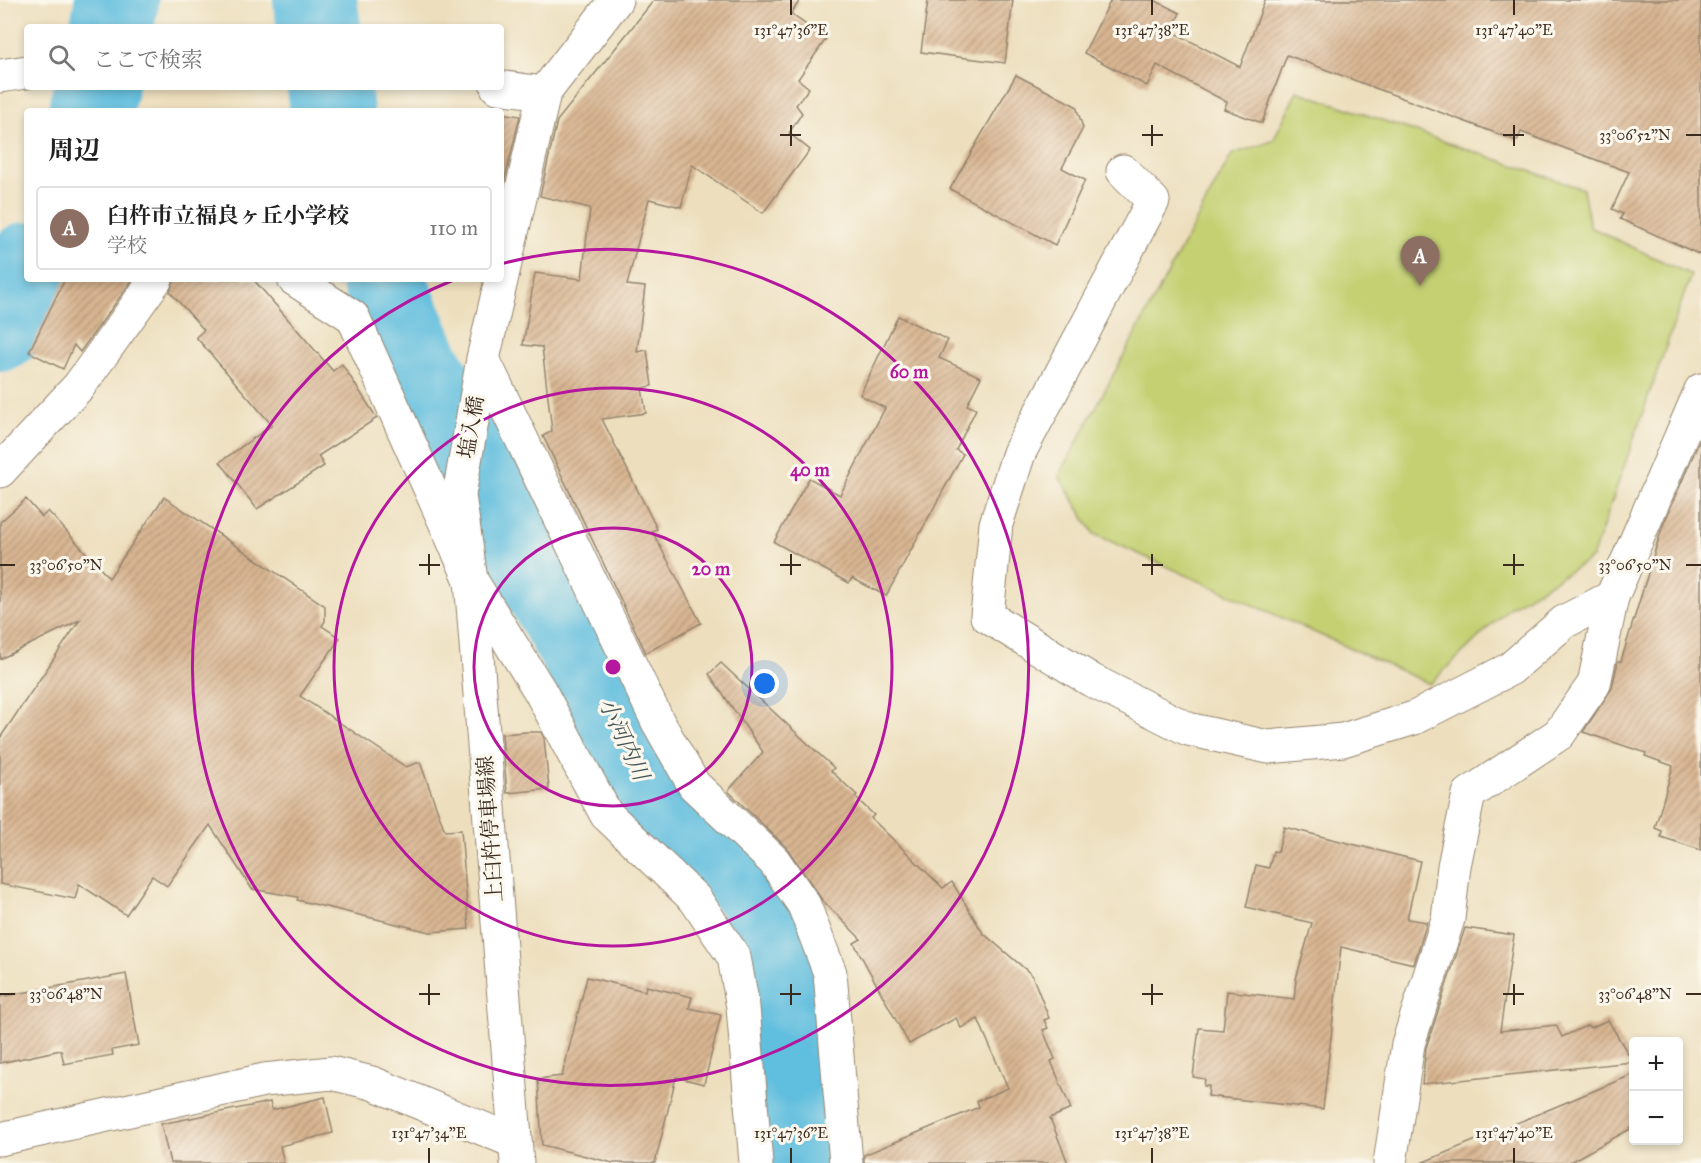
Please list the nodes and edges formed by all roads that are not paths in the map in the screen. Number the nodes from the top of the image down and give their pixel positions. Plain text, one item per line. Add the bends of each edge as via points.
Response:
1 (616, 0) edge
2 (24, 72) edge
3 (0, 76) edge
4 (504, 88) edge
5 (544, 93) junction
6 (1123, 171) dead end
7 (504, 267) edge
8 (154, 282) edge
9 (299, 282) edge
10 (501, 282) edge
11 (483, 359) junction
12 (1701, 390) edge
13 (0, 471) edge
14 (459, 495) joint
15 (471, 580) junction
16 (1612, 597) junction
17 (0, 1139) edge
18 (515, 1152) edge
19 (756, 1163) edge
20 (846, 1163) edge
21 (1390, 1163) edge

1 - 5 street
2 - 3 street
4 - 5 street
5 - 7 street
6 - 16 street via 1153,201 1019,453 996,524 987,616 1091,680 1188,729 1268,747 1343,740 1414,718 1510,669 1564,622
8 - 13 street via 80,386
9 - 15 street via 353,317
10 - 11 street
11 - 14 street, 塩入橋
11 - 20 street via 658,722 694,785 774,861 804,905 830,973
12 - 16 street
14 - 15 street, 上臼杵停車場線
15 - 18 street, 上臼杵停車場線
15 - 19 street via 540,691 606,814 695,899 734,957 743,1007
16 - 21 street via 1593,684 1559,734 1469,794 1448,920 1408,1044
17 - 18 street via 264,1080 331,1073 372,1083

